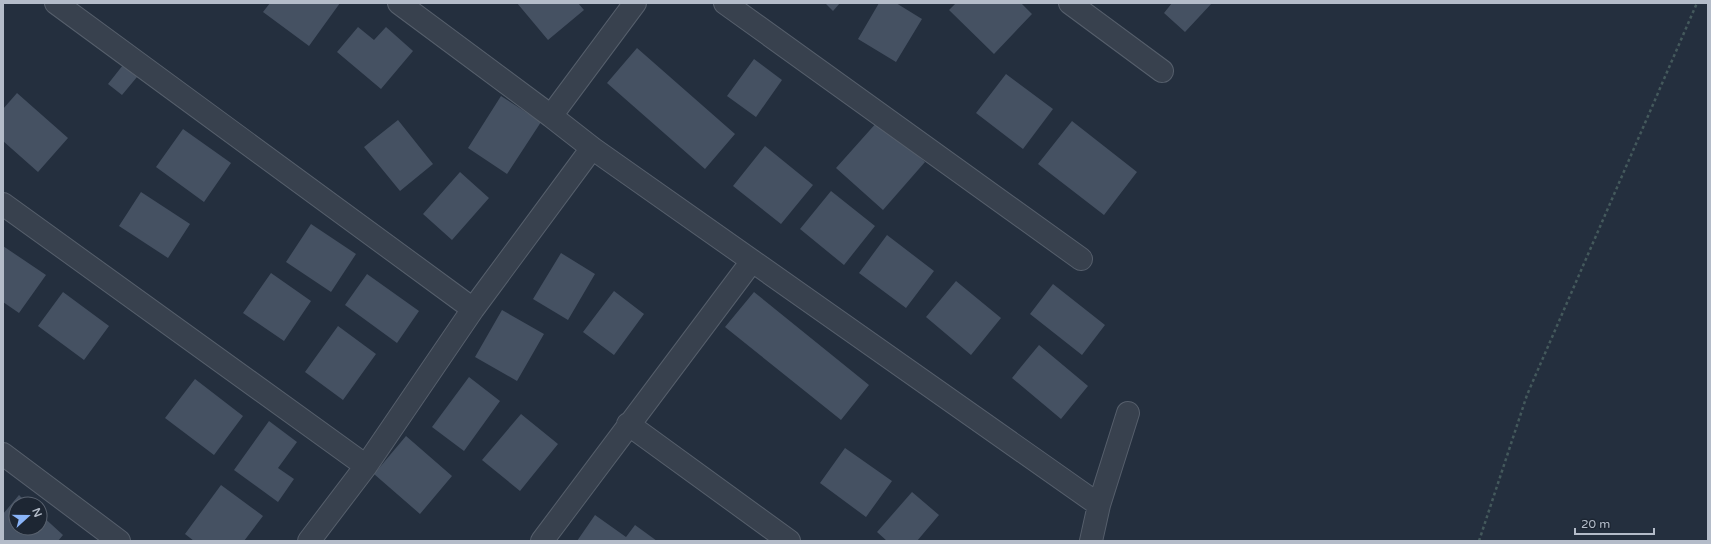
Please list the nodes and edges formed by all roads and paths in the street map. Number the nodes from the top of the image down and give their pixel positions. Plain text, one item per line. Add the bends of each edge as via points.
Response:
1 (56, 3) edge
2 (399, 3) edge
3 (634, 3) edge
4 (725, 3) edge
5 (1070, 3) edge
6 (1697, 3) edge
7 (1162, 71) dead end
8 (551, 116) junction
9 (592, 148) junction
10 (3, 204) edge
11 (1081, 258) dead end
12 (752, 261) junction
13 (473, 308) junction
14 (1128, 413) dead end
15 (628, 424) junction
16 (3, 454) edge
17 (366, 466) junction
18 (1099, 505) junction
19 (118, 541) edge
20 (309, 541) edge
21 (542, 541) edge
22 (789, 541) edge
23 (1091, 541) edge
24 (1479, 541) edge

1 - 13 street
2 - 8 street
3 - 8 street
4 - 11 street
5 - 7 street
6 - 24 path via 1527,395
8 - 9 street
9 - 12 street
9 - 13 street
10 - 17 street
12 - 15 street
12 - 18 street
13 - 17 street
14 - 18 street
15 - 21 street
15 - 22 street
16 - 19 street
17 - 20 street
18 - 23 street

